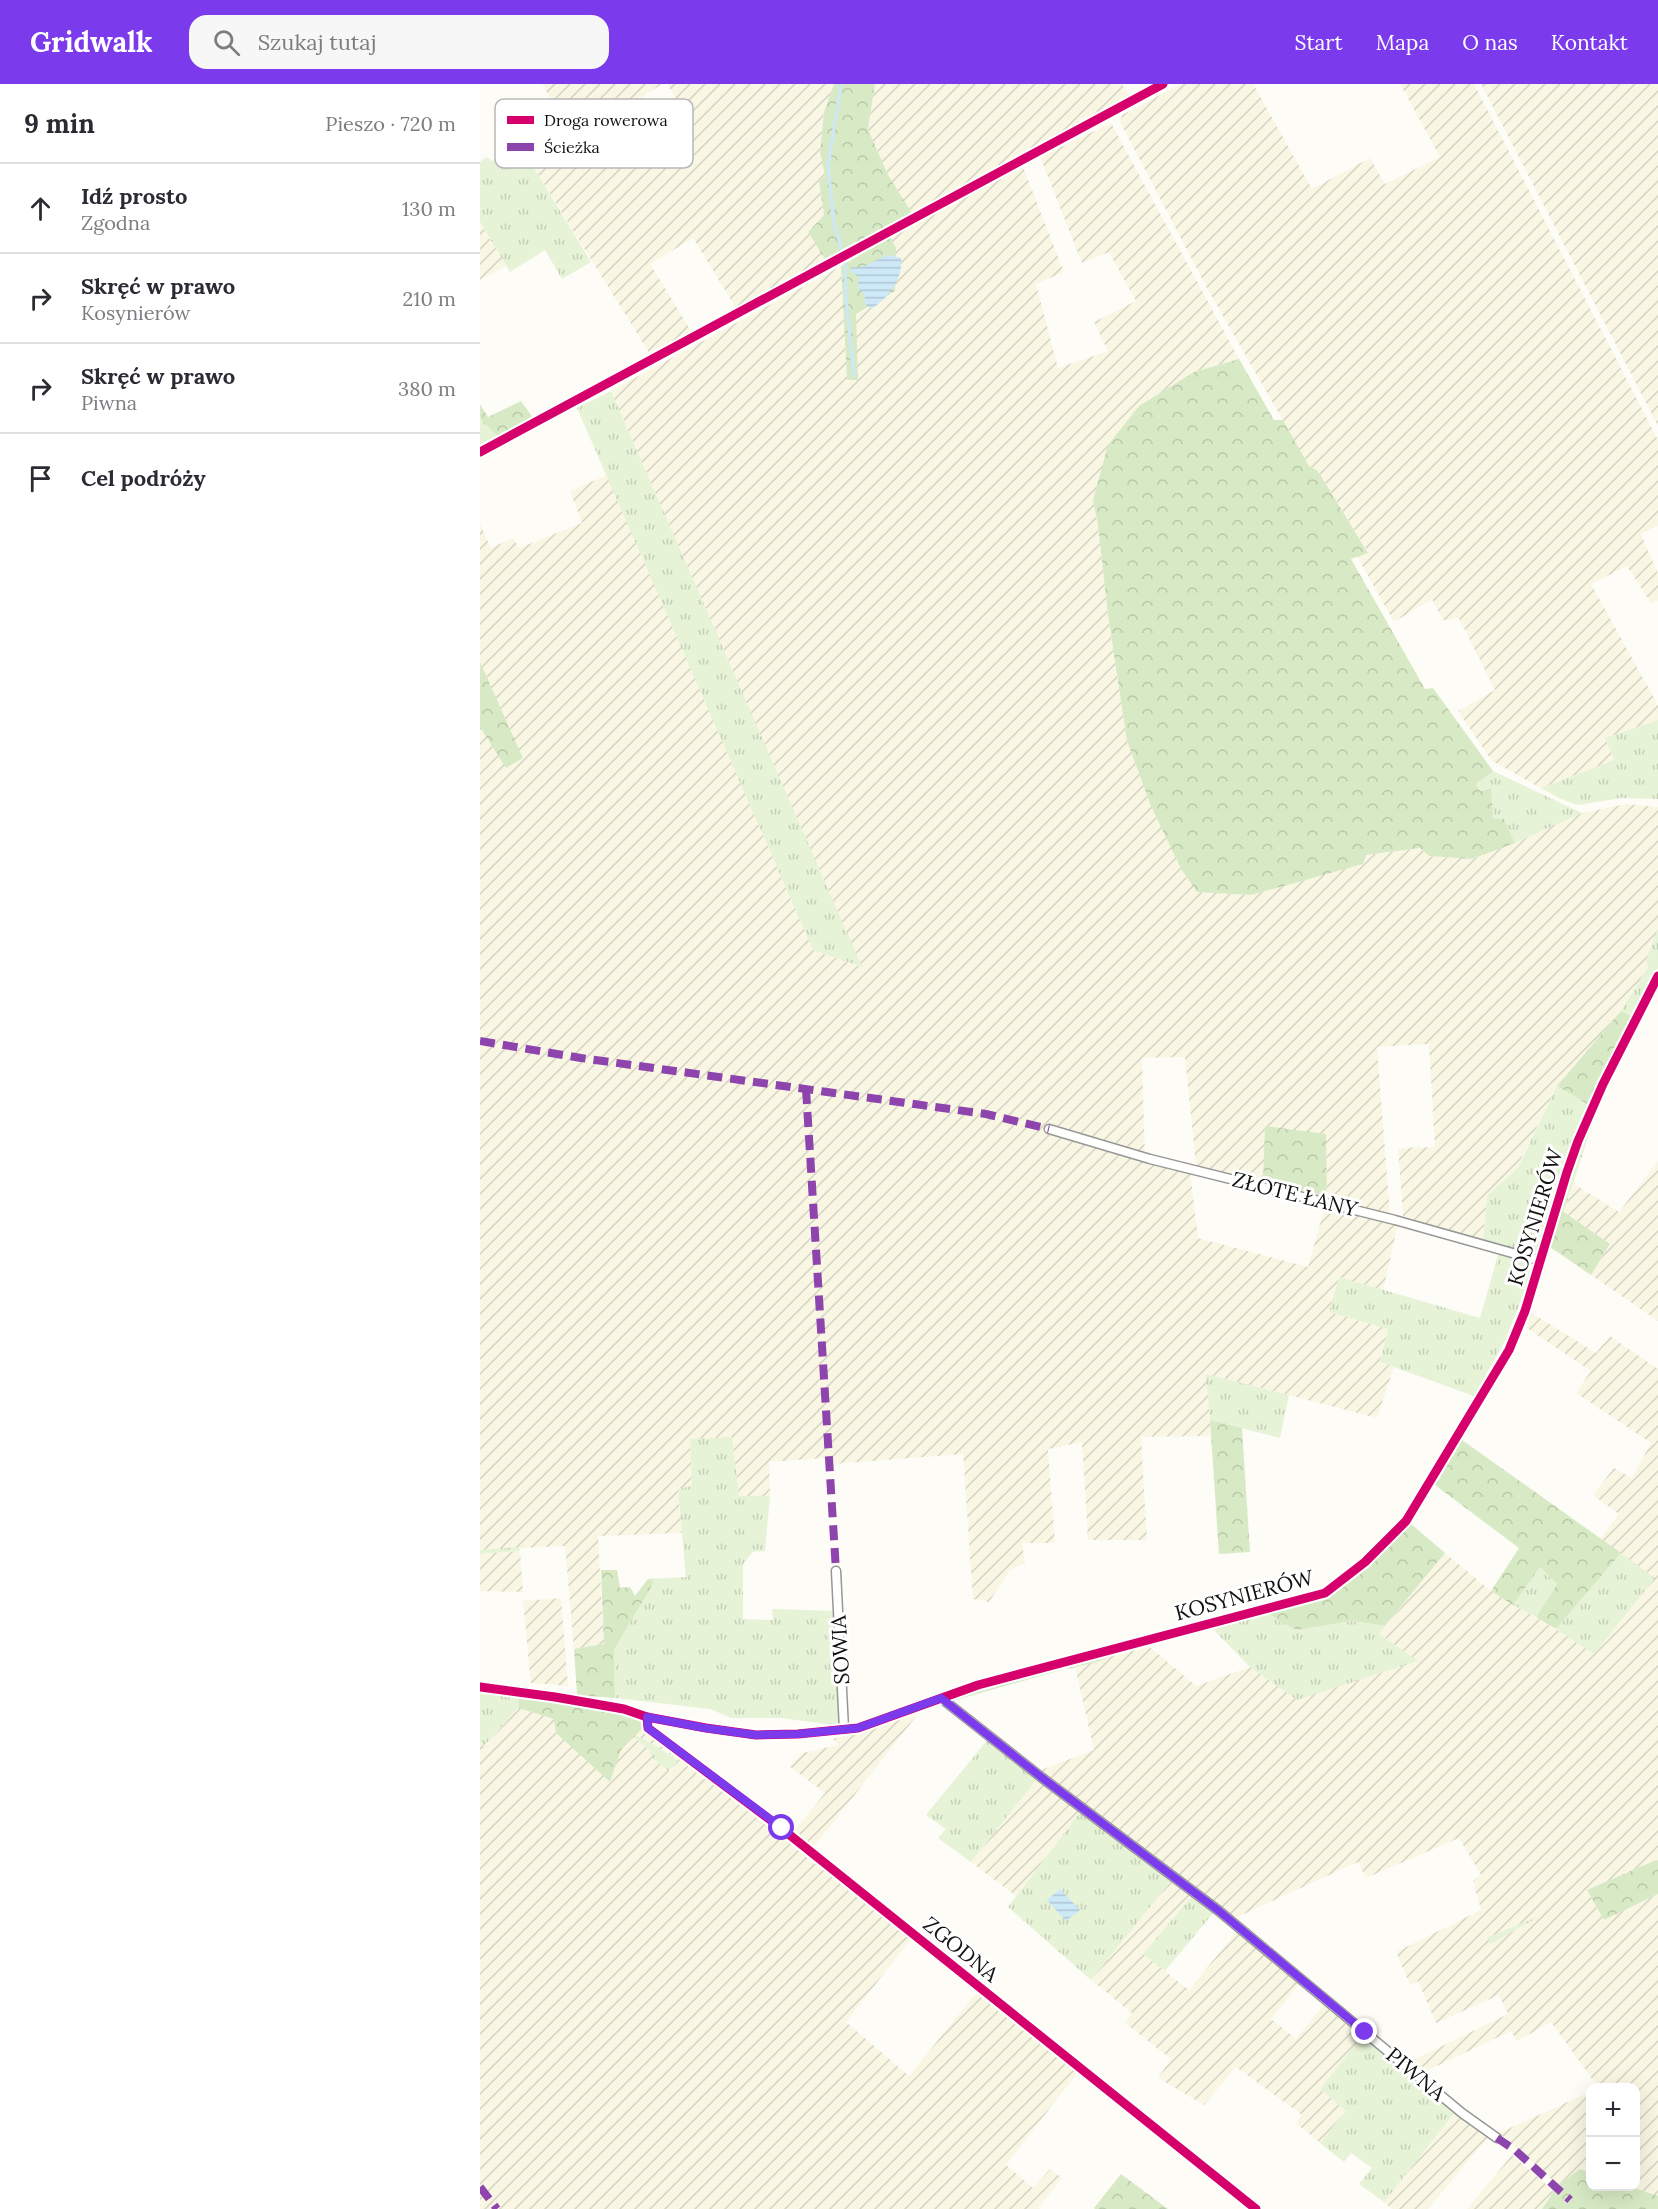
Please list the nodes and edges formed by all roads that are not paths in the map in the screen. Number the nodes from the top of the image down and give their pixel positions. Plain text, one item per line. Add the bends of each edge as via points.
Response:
1 (1163, 84) edge
2 (480, 452) edge
3 (1658, 976) edge
4 (1048, 1129) dead end
5 (1541, 1261) junction
6 (836, 1570) dead end
7 (480, 1687) edge
8 (941, 1698) junction
9 (647, 1717) junction
10 (844, 1730) junction
11 (1497, 2138) dead end
12 (1256, 2209) edge

1 - 2 street
3 - 5 street, KOSYNIERÓW via 1578,1141
4 - 5 street, ZŁOTE ŁANY
5 - 8 street, KOSYNIERÓW via 1509,1350 1406,1521 1365,1562 1325,1593 1070,1659
6 - 10 street, SOWIA
7 - 9 street, KOSYNIERÓW via 624,1709
8 - 10 street, KOSYNIERÓW
8 - 11 street, PIWNA via 1219,1911
9 - 10 street, KOSYNIERÓW via 756,1735
9 - 12 street, ZGODNA via 648,1728 782,1828

